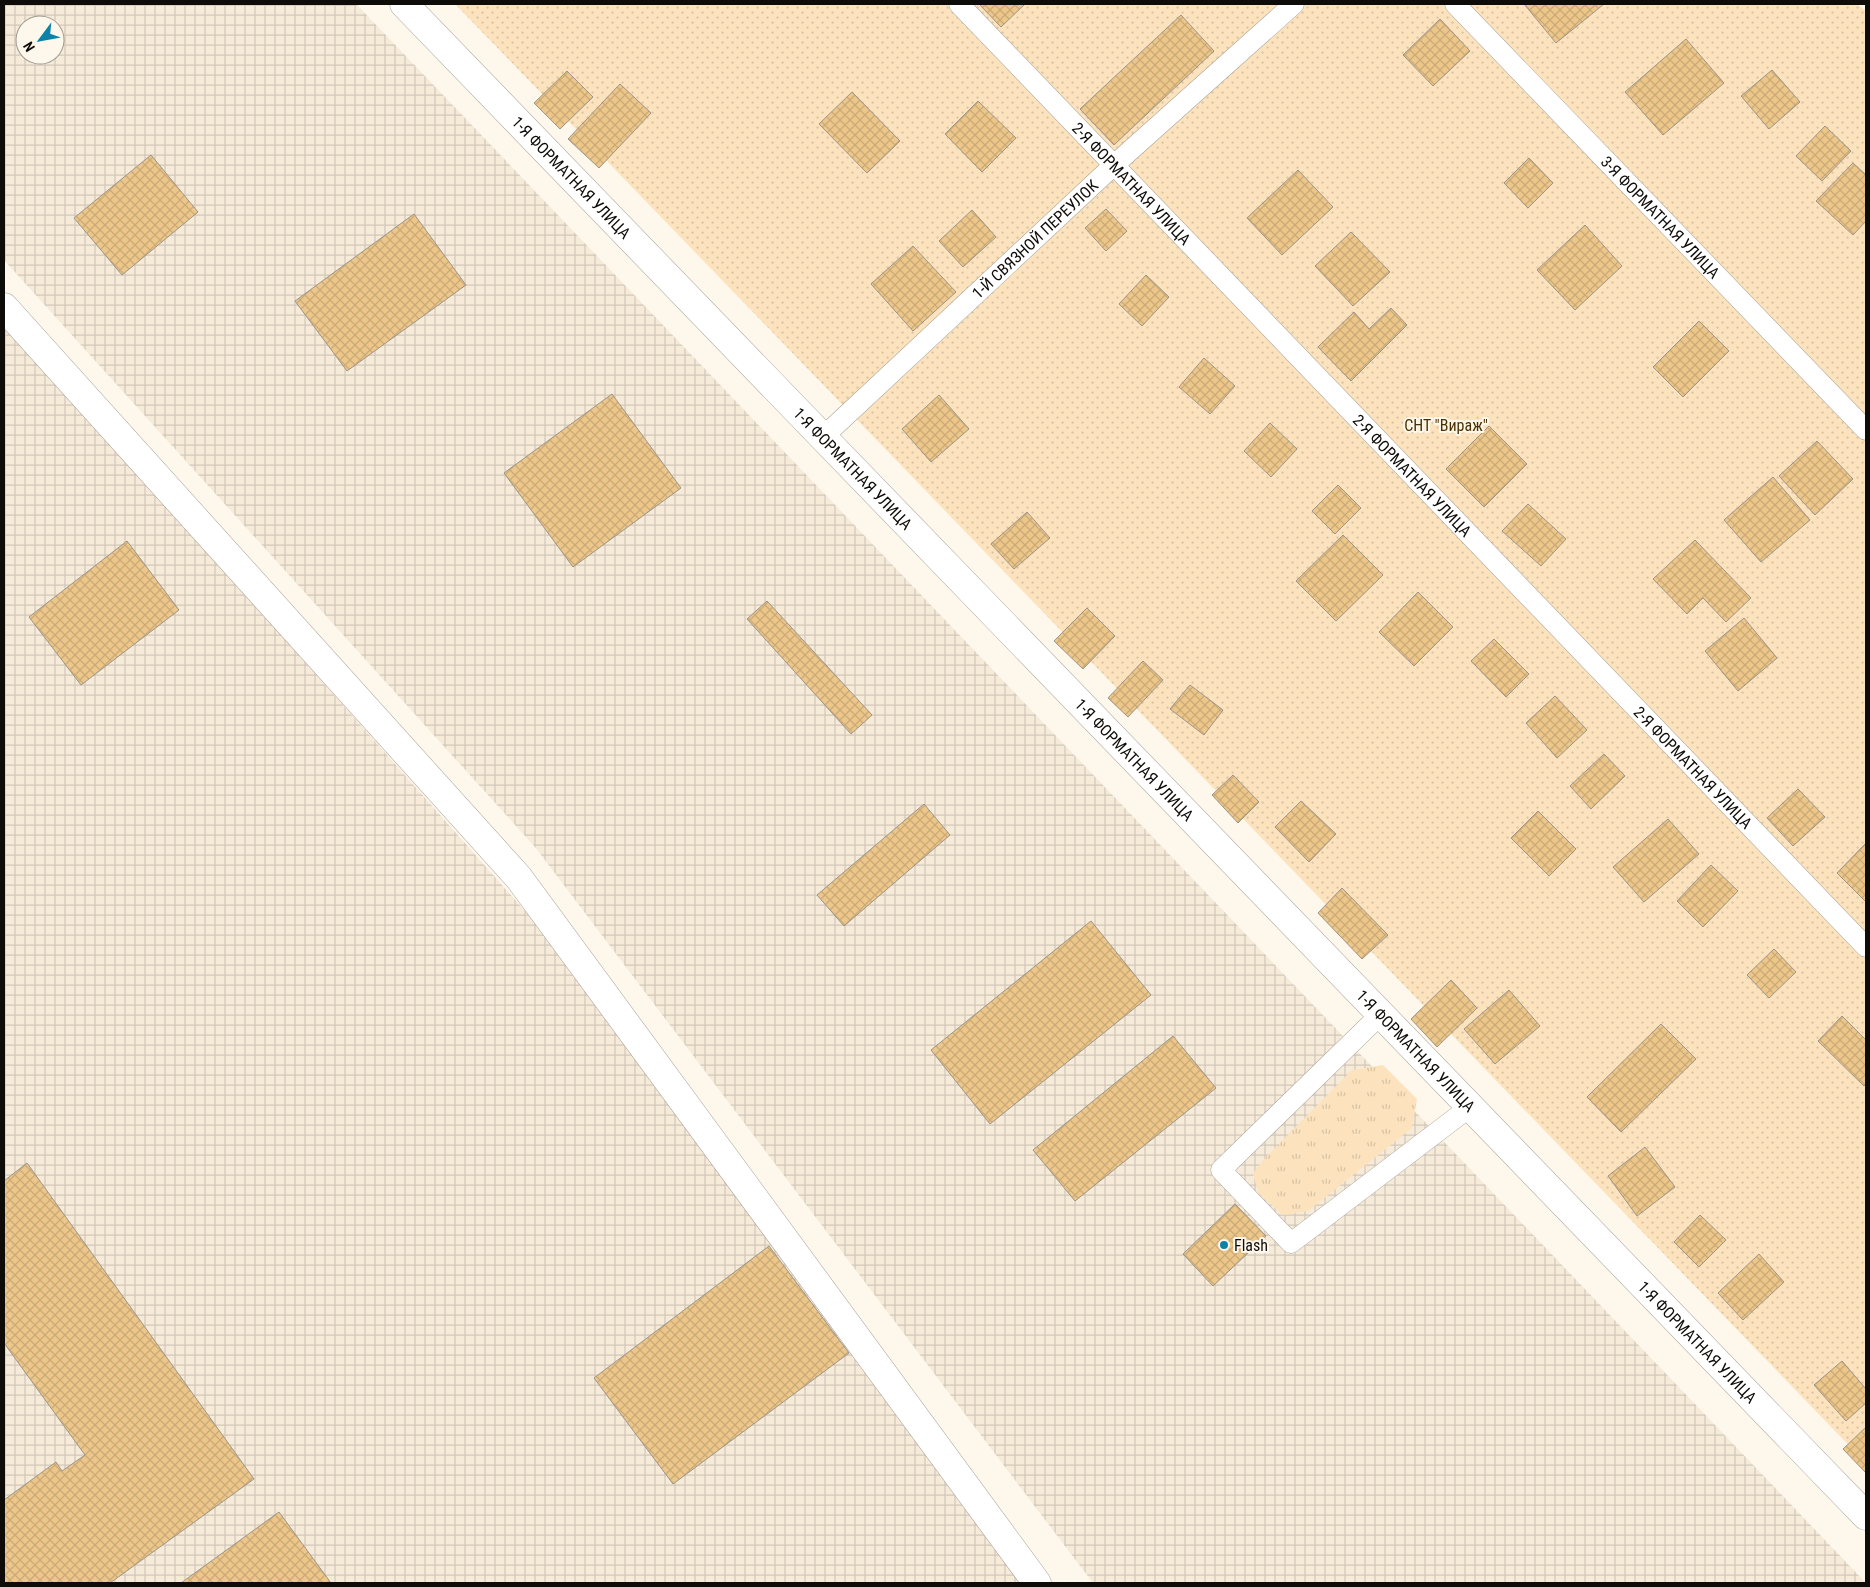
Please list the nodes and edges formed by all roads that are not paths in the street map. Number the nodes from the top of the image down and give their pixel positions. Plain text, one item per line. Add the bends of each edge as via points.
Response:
1 (404, 4) edge
2 (959, 4) edge
3 (1294, 4) edge
4 (1455, 4) edge
5 (1114, 165) junction
6 (4, 307) edge
7 (1866, 430) edge
8 (823, 437) junction
9 (1866, 947) edge
10 (1381, 1014) junction
11 (1470, 1107) junction
12 (1866, 1516) edge
13 (1037, 1583) edge

1 - 8 street, 1-Я ФОРМАТНАЯ УЛИЦА
2 - 5 lane, 2-Я ФОРМАТНАЯ УЛИЦА
3 - 5 lane, 1-Й СВЯЗНОЙ ПЕРЕУЛОК
4 - 7 lane, 3-Я ФОРМАТНАЯ УЛИЦА
5 - 8 lane, 1-Й СВЯЗНОЙ ПЕРЕУЛОК
5 - 9 lane, 2-Я ФОРМАТНАЯ УЛИЦА
6 - 13 street via 519,878
8 - 10 street, 1-Я ФОРМАТНАЯ УЛИЦА
10 - 11 street, 1-Я ФОРМАТНАЯ УЛИЦА
10 - 11 lane via 1221,1170 1291,1243
11 - 12 street, 1-Я ФОРМАТНАЯ УЛИЦА

